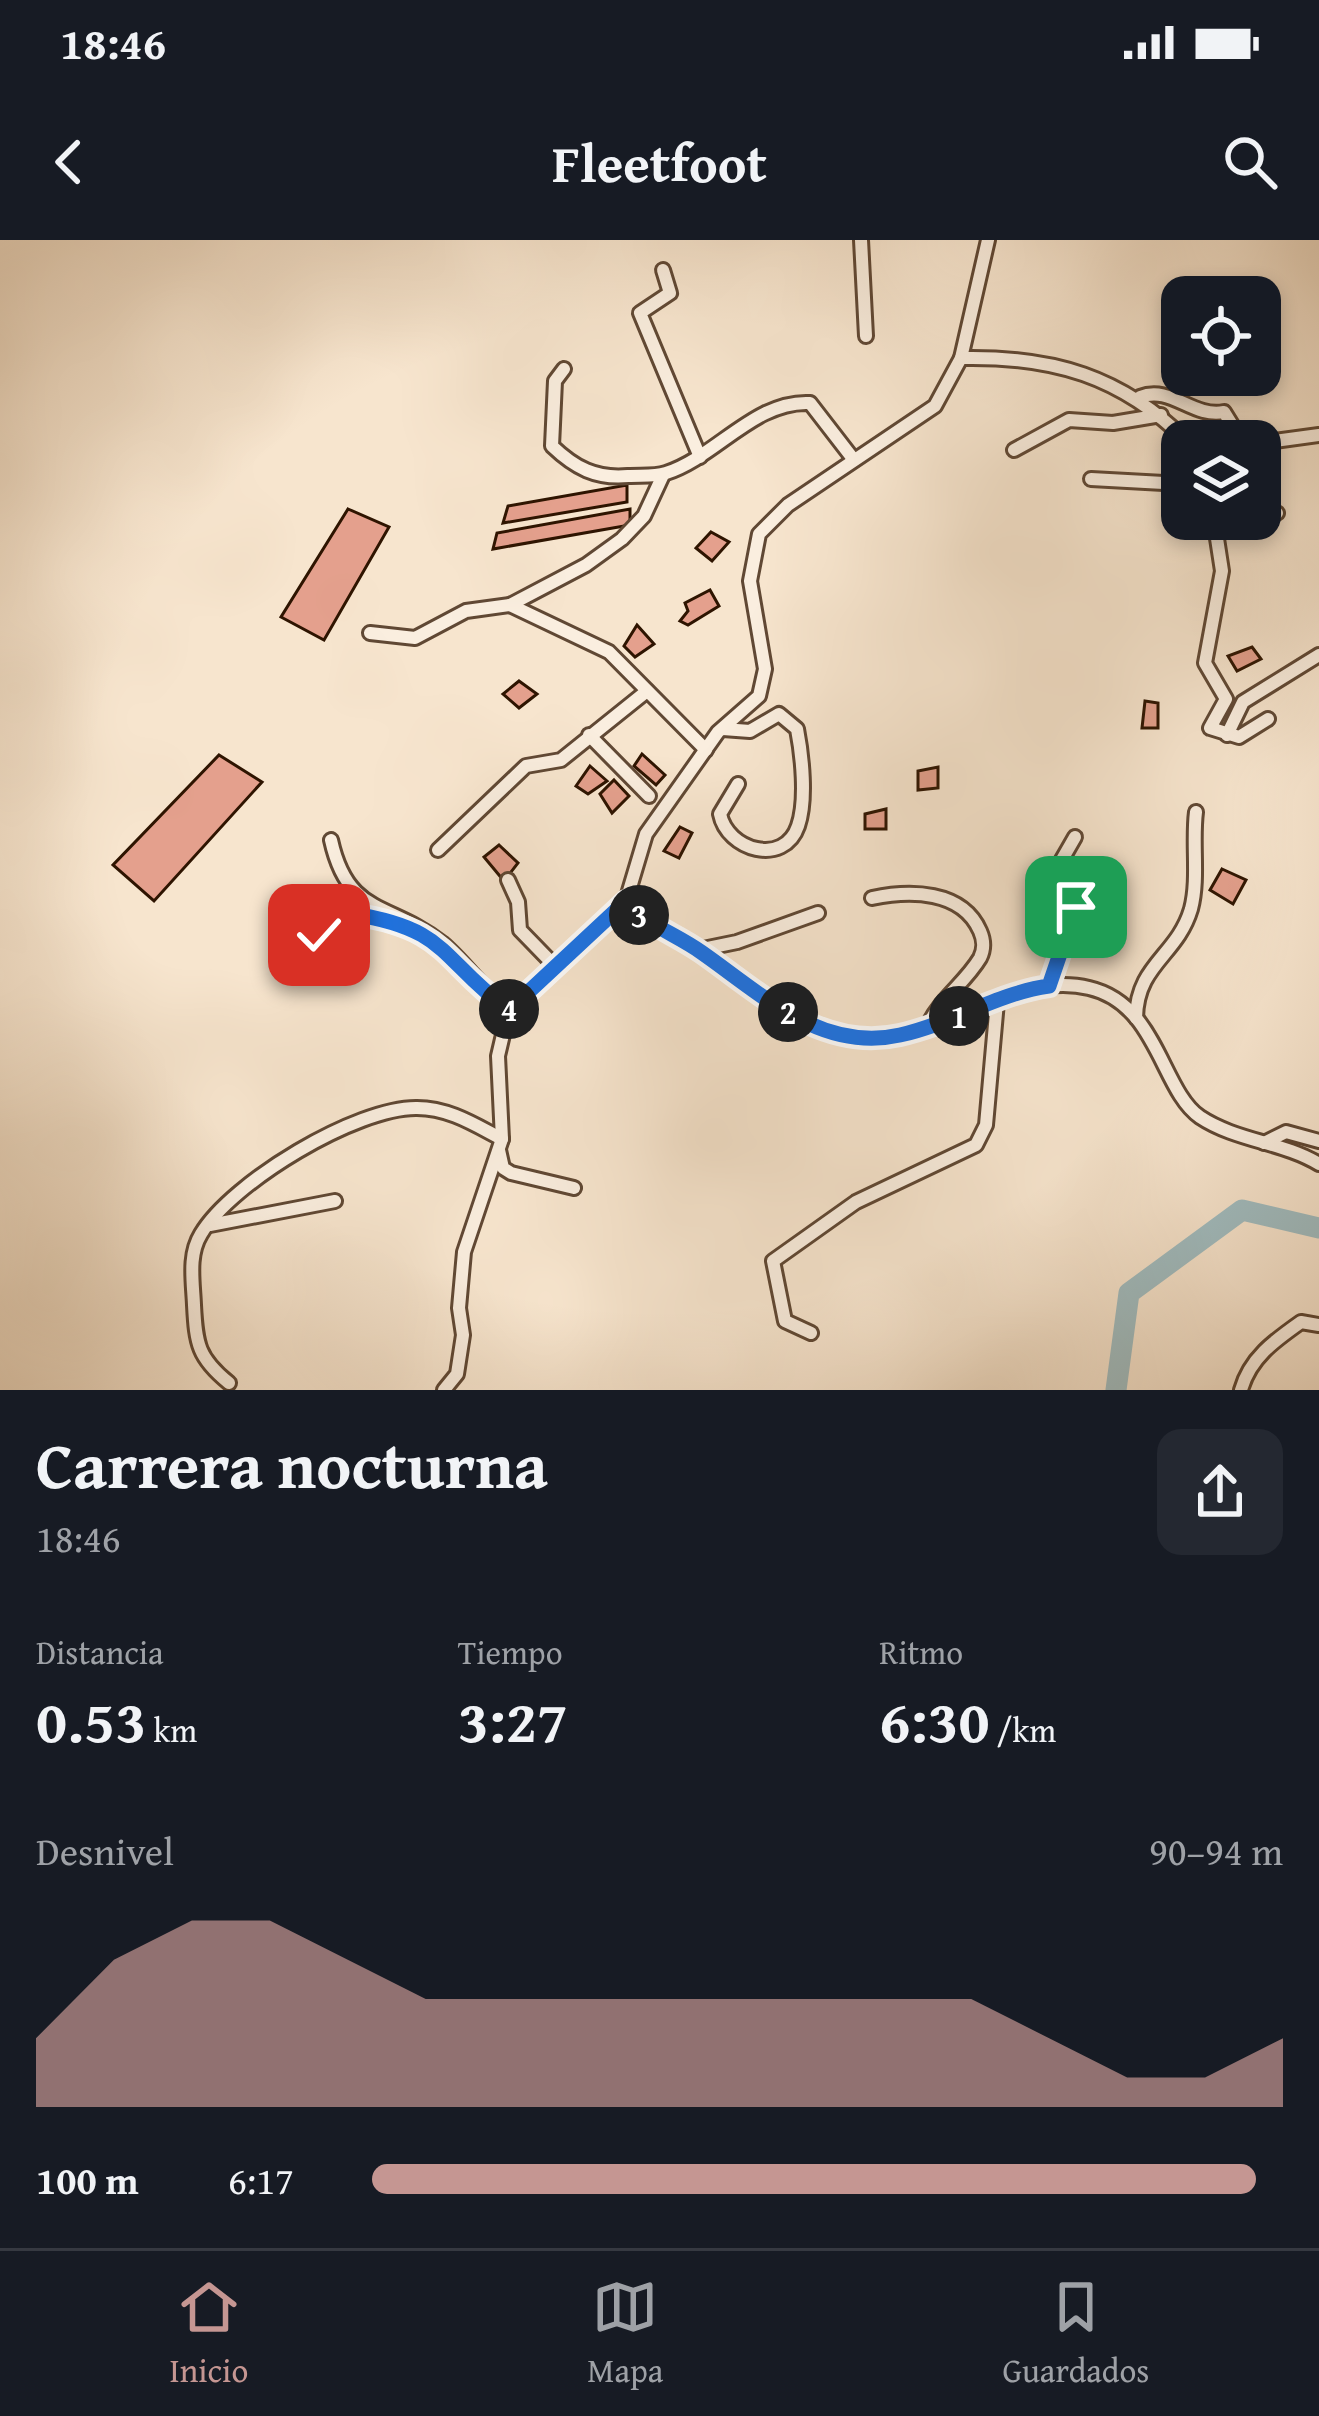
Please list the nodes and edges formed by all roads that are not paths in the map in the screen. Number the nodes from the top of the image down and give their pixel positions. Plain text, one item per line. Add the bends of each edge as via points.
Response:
1 (861, 240) edge
2 (988, 240) edge
3 (663, 270) dead end
4 (866, 336) dead end
5 (961, 358) junction
6 (564, 369) dead end
7 (1140, 397) junction
8 (1161, 415) junction
9 (1166, 420) edge
10 (1229, 420) edge
11 (1319, 435) edge
12 (1281, 439) edge
13 (1014, 450) dead end
14 (700, 457) junction
15 (854, 460) junction
16 (663, 475) junction
17 (1091, 478) dead end
18 (1161, 483) edge
19 (1217, 540) edge
20 (510, 605) junction
21 (370, 633) dead end
22 (1319, 656) edge
23 (646, 691) junction
24 (1268, 718) dead end
25 (723, 729) junction
26 (589, 735) junction
27 (1227, 735) junction
28 (706, 750) junction
29 (738, 784) dead end
30 (649, 796) dead end
31 (1196, 812) dead end
32 (1075, 837) dead end
33 (332, 840) dead end
34 (438, 850) dead end
35 (508, 880) dead end
36 (872, 898) dead end
37 (626, 901) junction
38 (818, 913) dead end
39 (414, 928) junction
40 (319, 935) dead end
41 (698, 950) junction
42 (553, 964) junction
43 (1049, 986) junction
44 (997, 1002) junction
45 (509, 1010) junction
46 (1136, 1018) junction
47 (928, 1025) junction
48 (1319, 1141) edge
49 (1263, 1143) junction
50 (500, 1144) junction
51 (1319, 1165) edge
52 (574, 1188) dead end
53 (335, 1201) dead end
54 (209, 1225) junction
55 (1319, 1325) edge
56 (811, 1333) dead end
57 (230, 1383) dead end
58 (444, 1390) edge
59 (1241, 1390) edge

1 - 4 street
2 - 5 street
3 - 14 street via 670,293 640,313
5 - 7 street via 1049,365
5 - 15 street via 935,406
6 - 16 street via 555,381 552,446 595,476
7 - 8 street
7 - 10 street via 1168,396
8 - 9 street
8 - 13 street via 1069,419
11 - 12 street
14 - 15 street via 793,402 810,404
14 - 16 street
15 - 25 street via 759,534 750,581 764,684
16 - 20 street via 644,516 622,539
17 - 18 street
19 - 27 street via 1222,571 1204,664 1226,699 1210,728
20 - 21 street via 466,610 415,638
20 - 23 street via 609,652
22 - 27 street via 1243,702
23 - 26 street
23 - 28 street
24 - 27 street via 1256,730
25 - 28 street
25 - 29 street via 750,731 779,714 797,729 799,825 789,842 744,848 728,833 720,814
26 - 30 street
26 - 34 street via 561,760 526,766
28 - 37 street via 646,834
31 - 46 street via 1192,903 1183,930 1142,979
32 - 43 street via 1048,884 1076,907
33 - 39 street via 349,889
35 - 42 street via 520,930
36 - 47 street via 905,893 959,903 983,938 980,958
37 - 41 street via 646,923
37 - 42 street
38 - 41 street
39 - 40 street via 353,914
39 - 45 street via 441,943
41 - 47 street via 758,998 833,1035 870,1039
42 - 45 street
43 - 44 street
43 - 46 street via 1094,988
44 - 47 street
44 - 56 street via 986,1125 976,1145 856,1202 773,1261 785,1321
45 - 50 street via 498,1056
46 - 49 street via 1198,1116
48 - 49 street via 1286,1132
49 - 51 street
50 - 52 street via 511,1173
50 - 54 street via 453,1114 387,1110 278,1162 238,1188
50 - 58 street via 464,1252 463,1335 457,1374
53 - 54 street
54 - 57 street via 193,1256 196,1348
55 - 59 street via 1301,1322 1279,1338 1254,1361

